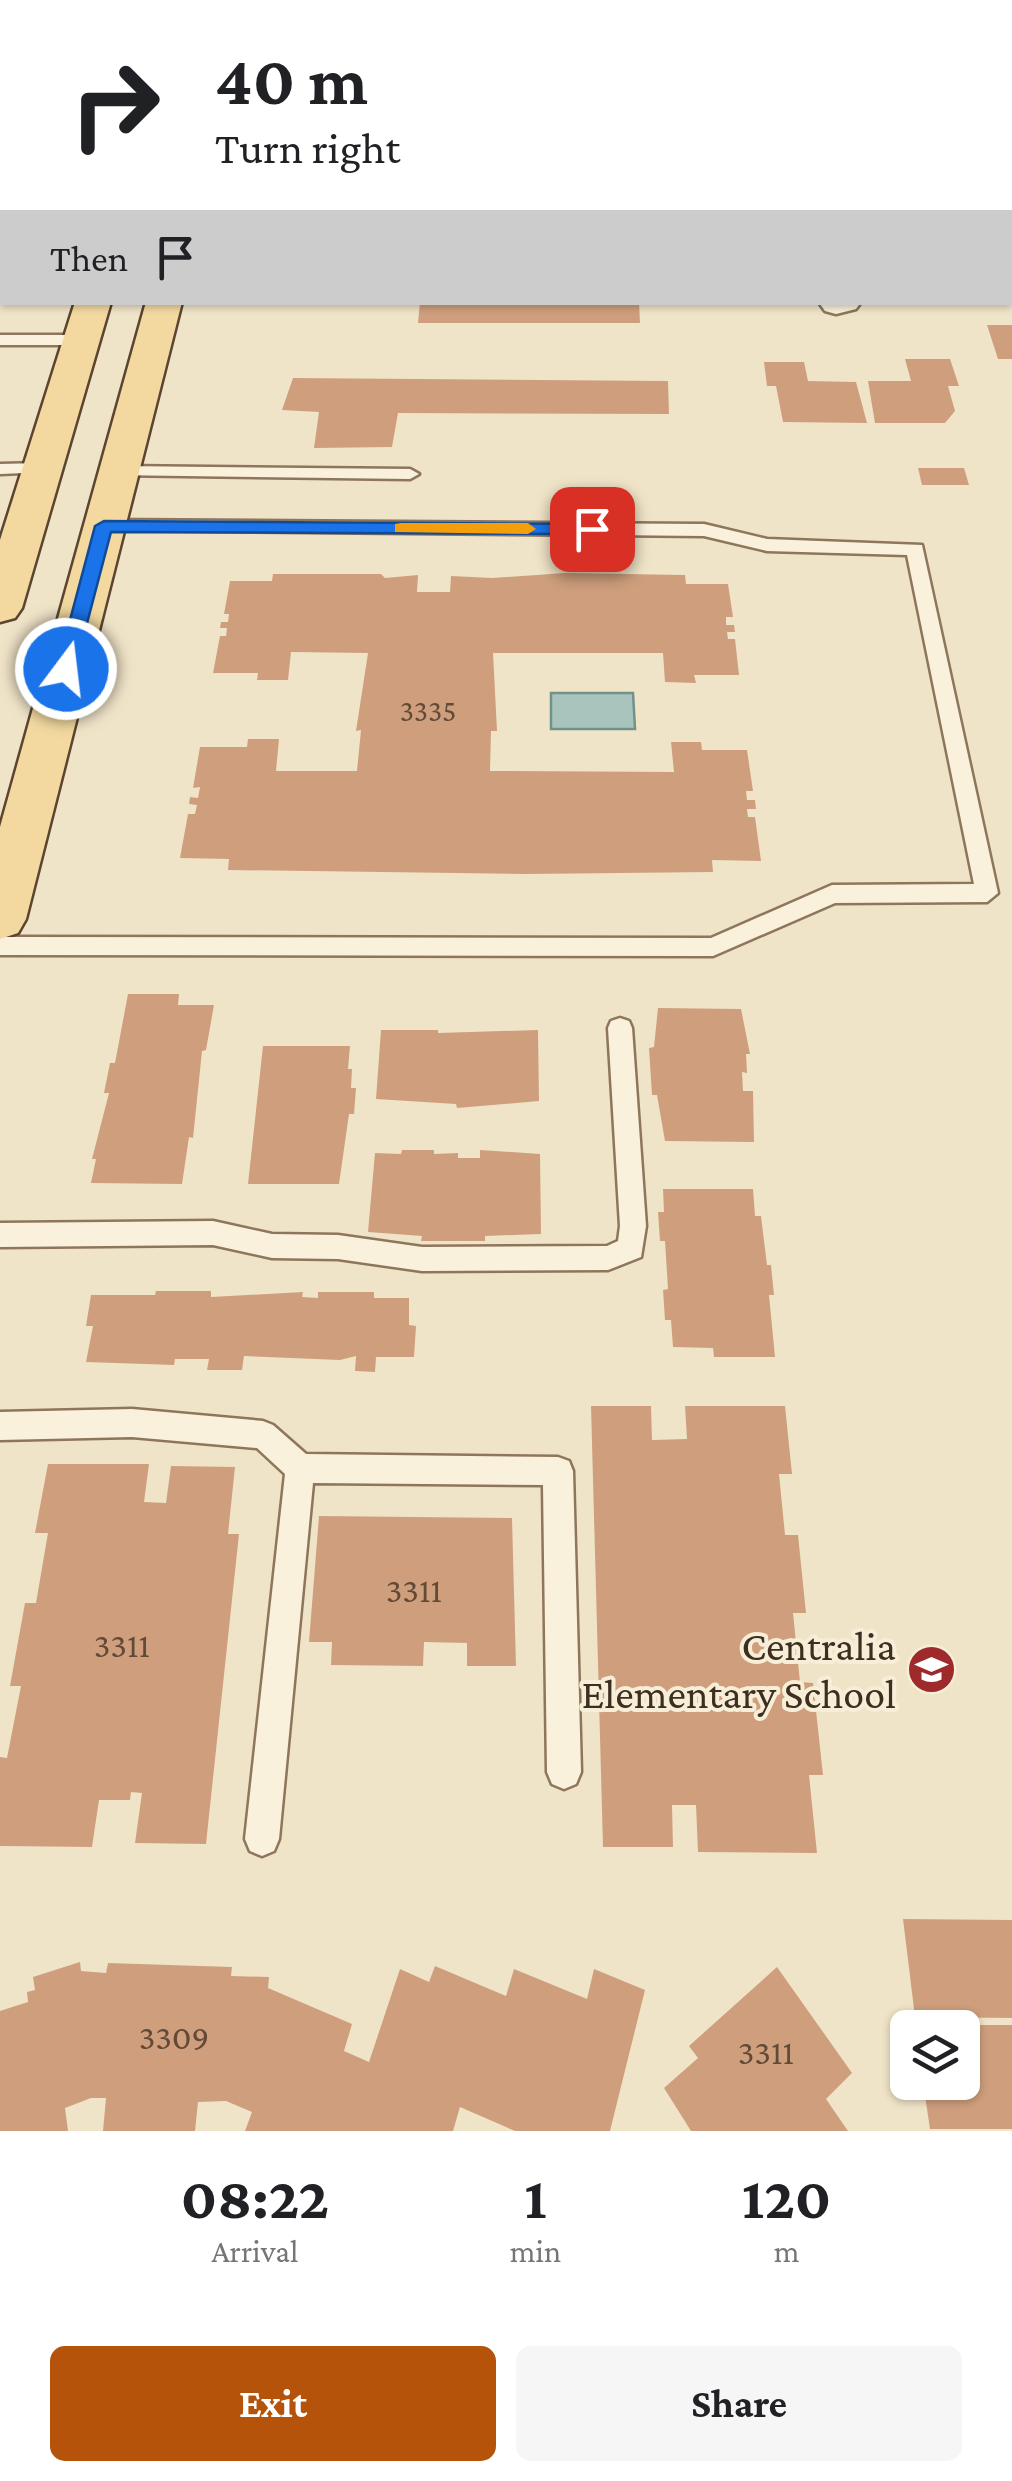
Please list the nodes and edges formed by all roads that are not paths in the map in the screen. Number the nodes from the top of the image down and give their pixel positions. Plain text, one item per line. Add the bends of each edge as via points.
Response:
1 (163, 305) edge
2 (87, 321) edge
3 (0, 340) edge
4 (42, 468) junction
5 (0, 469) edge
6 (119, 471) junction
7 (410, 474) dead end
8 (104, 526) junction
9 (0, 608) edge
10 (0, 918) edge
11 (0, 946) edge
12 (620, 1028) dead end
13 (0, 1235) edge
14 (0, 1426) edge
15 (300, 1468) junction
16 (564, 1772) dead end
17 (262, 1839) dead end

1 - 6 main road
2 - 3 lane
2 - 4 main road
4 - 5 lane
4 - 9 main road
6 - 7 lane
6 - 8 main road
8 - 10 main road
8 - 11 lane via 704,530 767,545 916,549 986,893 832,894 713,947
12 - 13 lane via 633,1226 631,1248 608,1258 422,1259 213,1234
14 - 15 lane via 132,1423 263,1435
15 - 16 lane via 558,1471
15 - 17 lane

